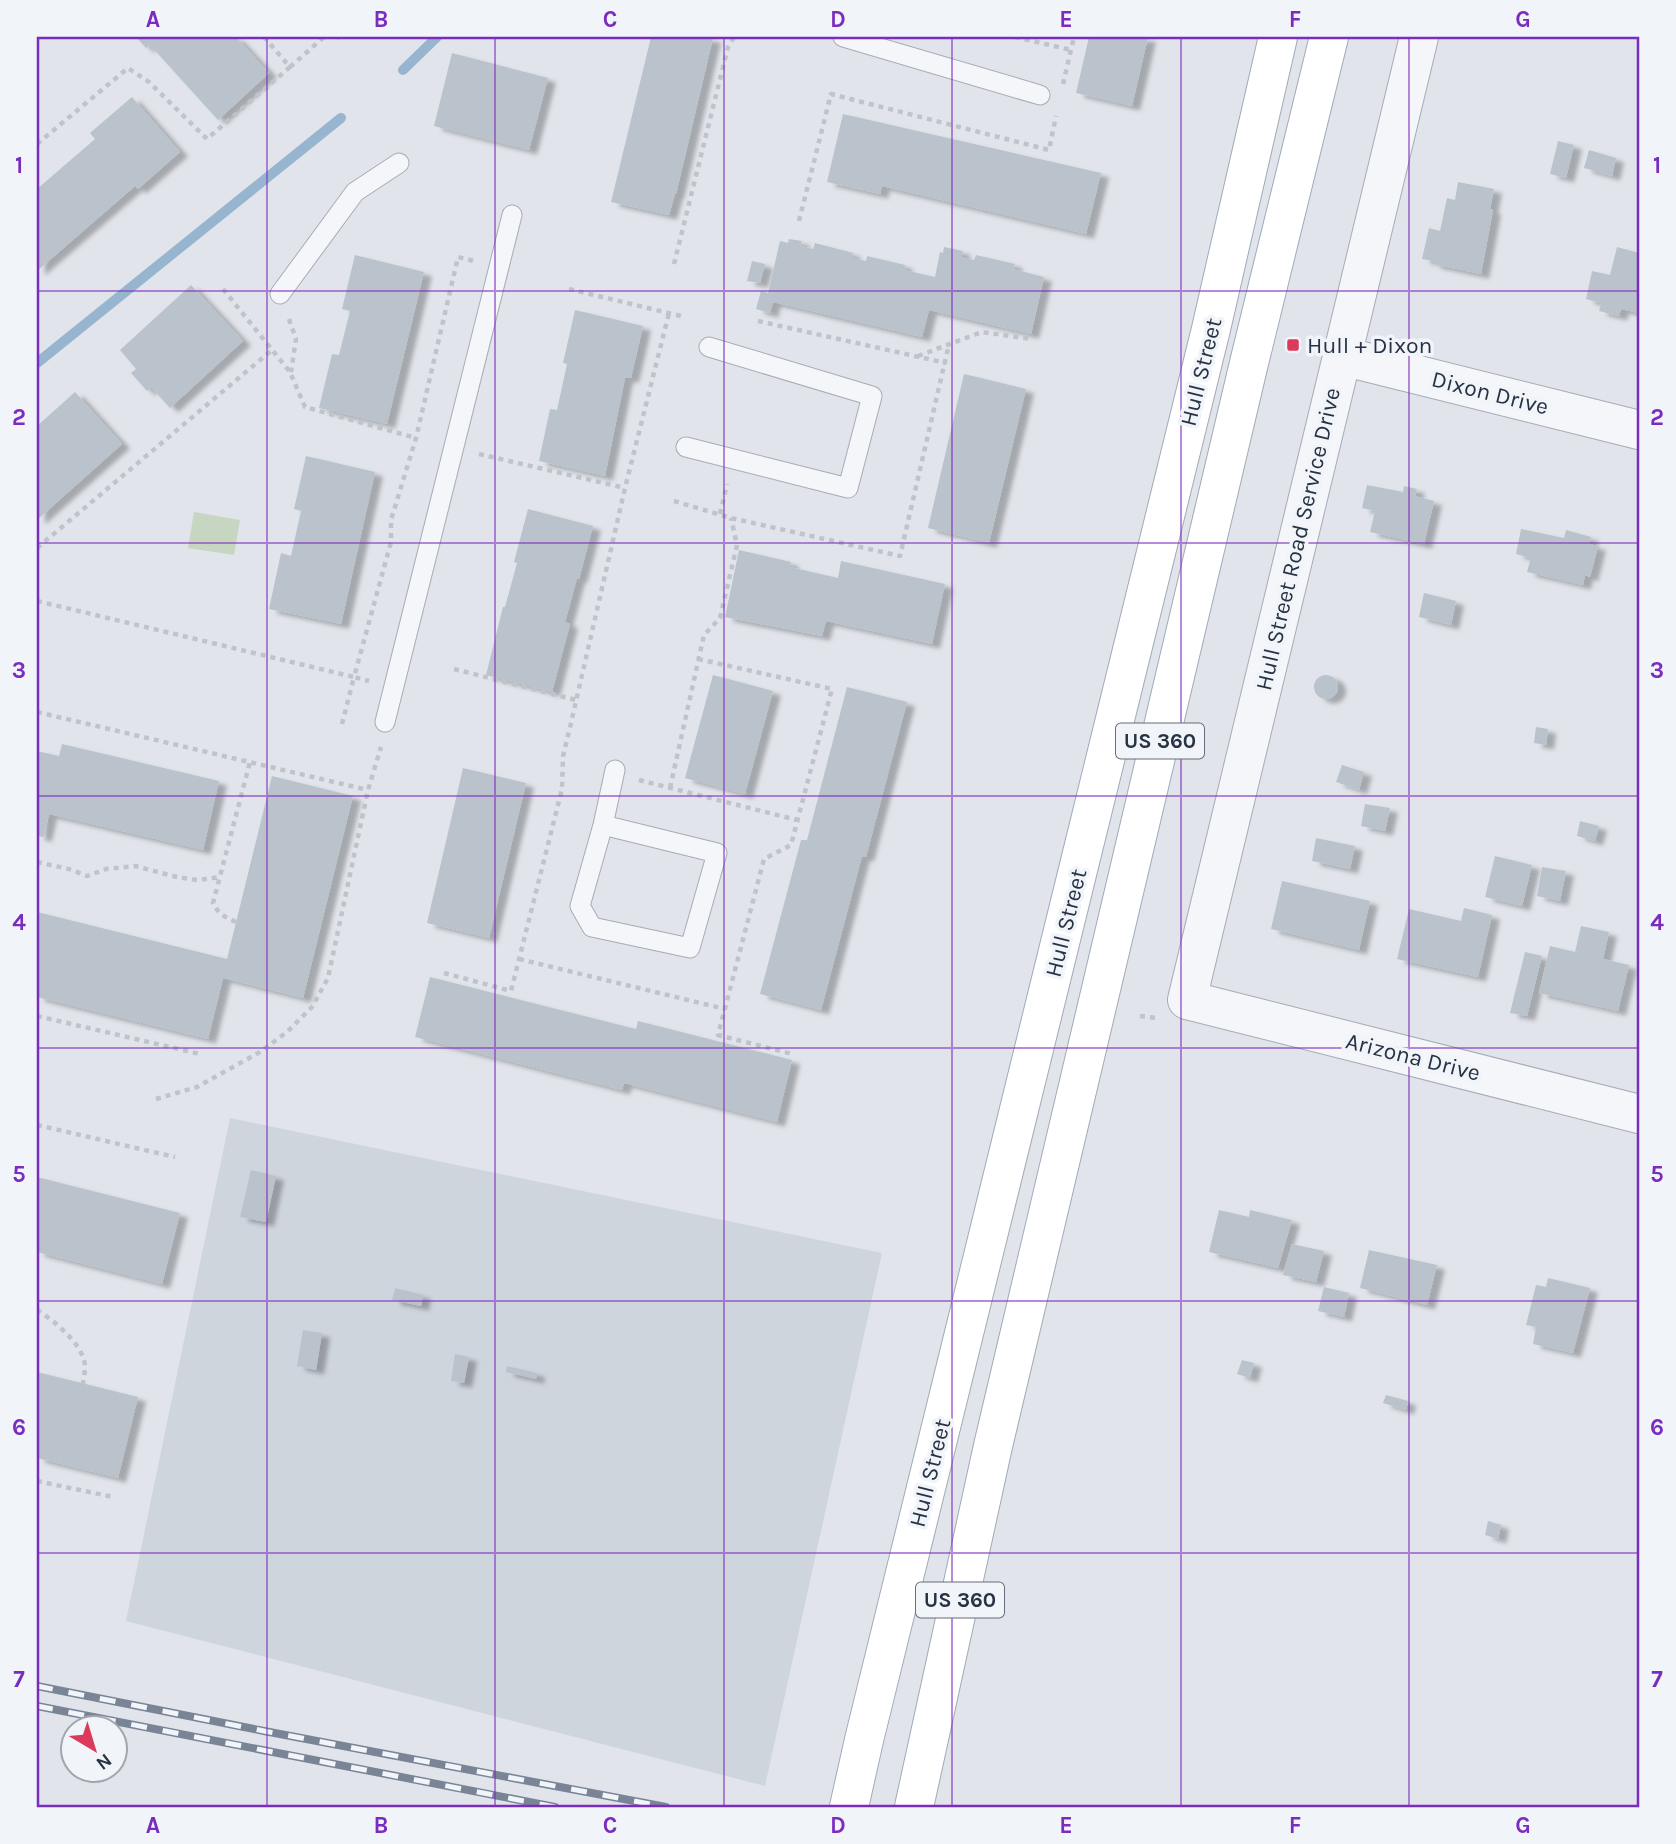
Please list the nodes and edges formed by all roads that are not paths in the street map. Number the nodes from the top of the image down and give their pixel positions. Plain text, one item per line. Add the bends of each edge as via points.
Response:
1 (842, 37) edge
2 (1278, 37) edge
3 (1329, 37) edge
4 (1419, 37) edge
5 (1040, 95) dead end
6 (399, 163) dead end
7 (512, 215) dead end
8 (280, 294) dead end
9 (709, 347) dead end
10 (1342, 356) junction
11 (1639, 430) edge
12 (686, 447) dead end
13 (385, 722) dead end
14 (615, 770) dead end
15 (603, 825) junction
16 (1187, 1000) joint
17 (1639, 1114) edge
18 (849, 1807) edge
19 (914, 1807) edge

1 - 5 lane
2 - 18 main road, Hull Street / US 360 via 1208,343
3 - 19 main road, Hull Street / US 360 via 997,1432
4 - 10 street, Hull Street Road Service Drive
6 - 8 lane via 355,192
7 - 13 lane
9 - 12 lane via 872,396 848,488
10 - 11 street, Dixon Drive
10 - 16 street, Hull Street Road Service Drive
14 - 15 lane
15 - 15 lane via 580,906 592,927 690,948 717,853
16 - 17 street, Arizona Drive

